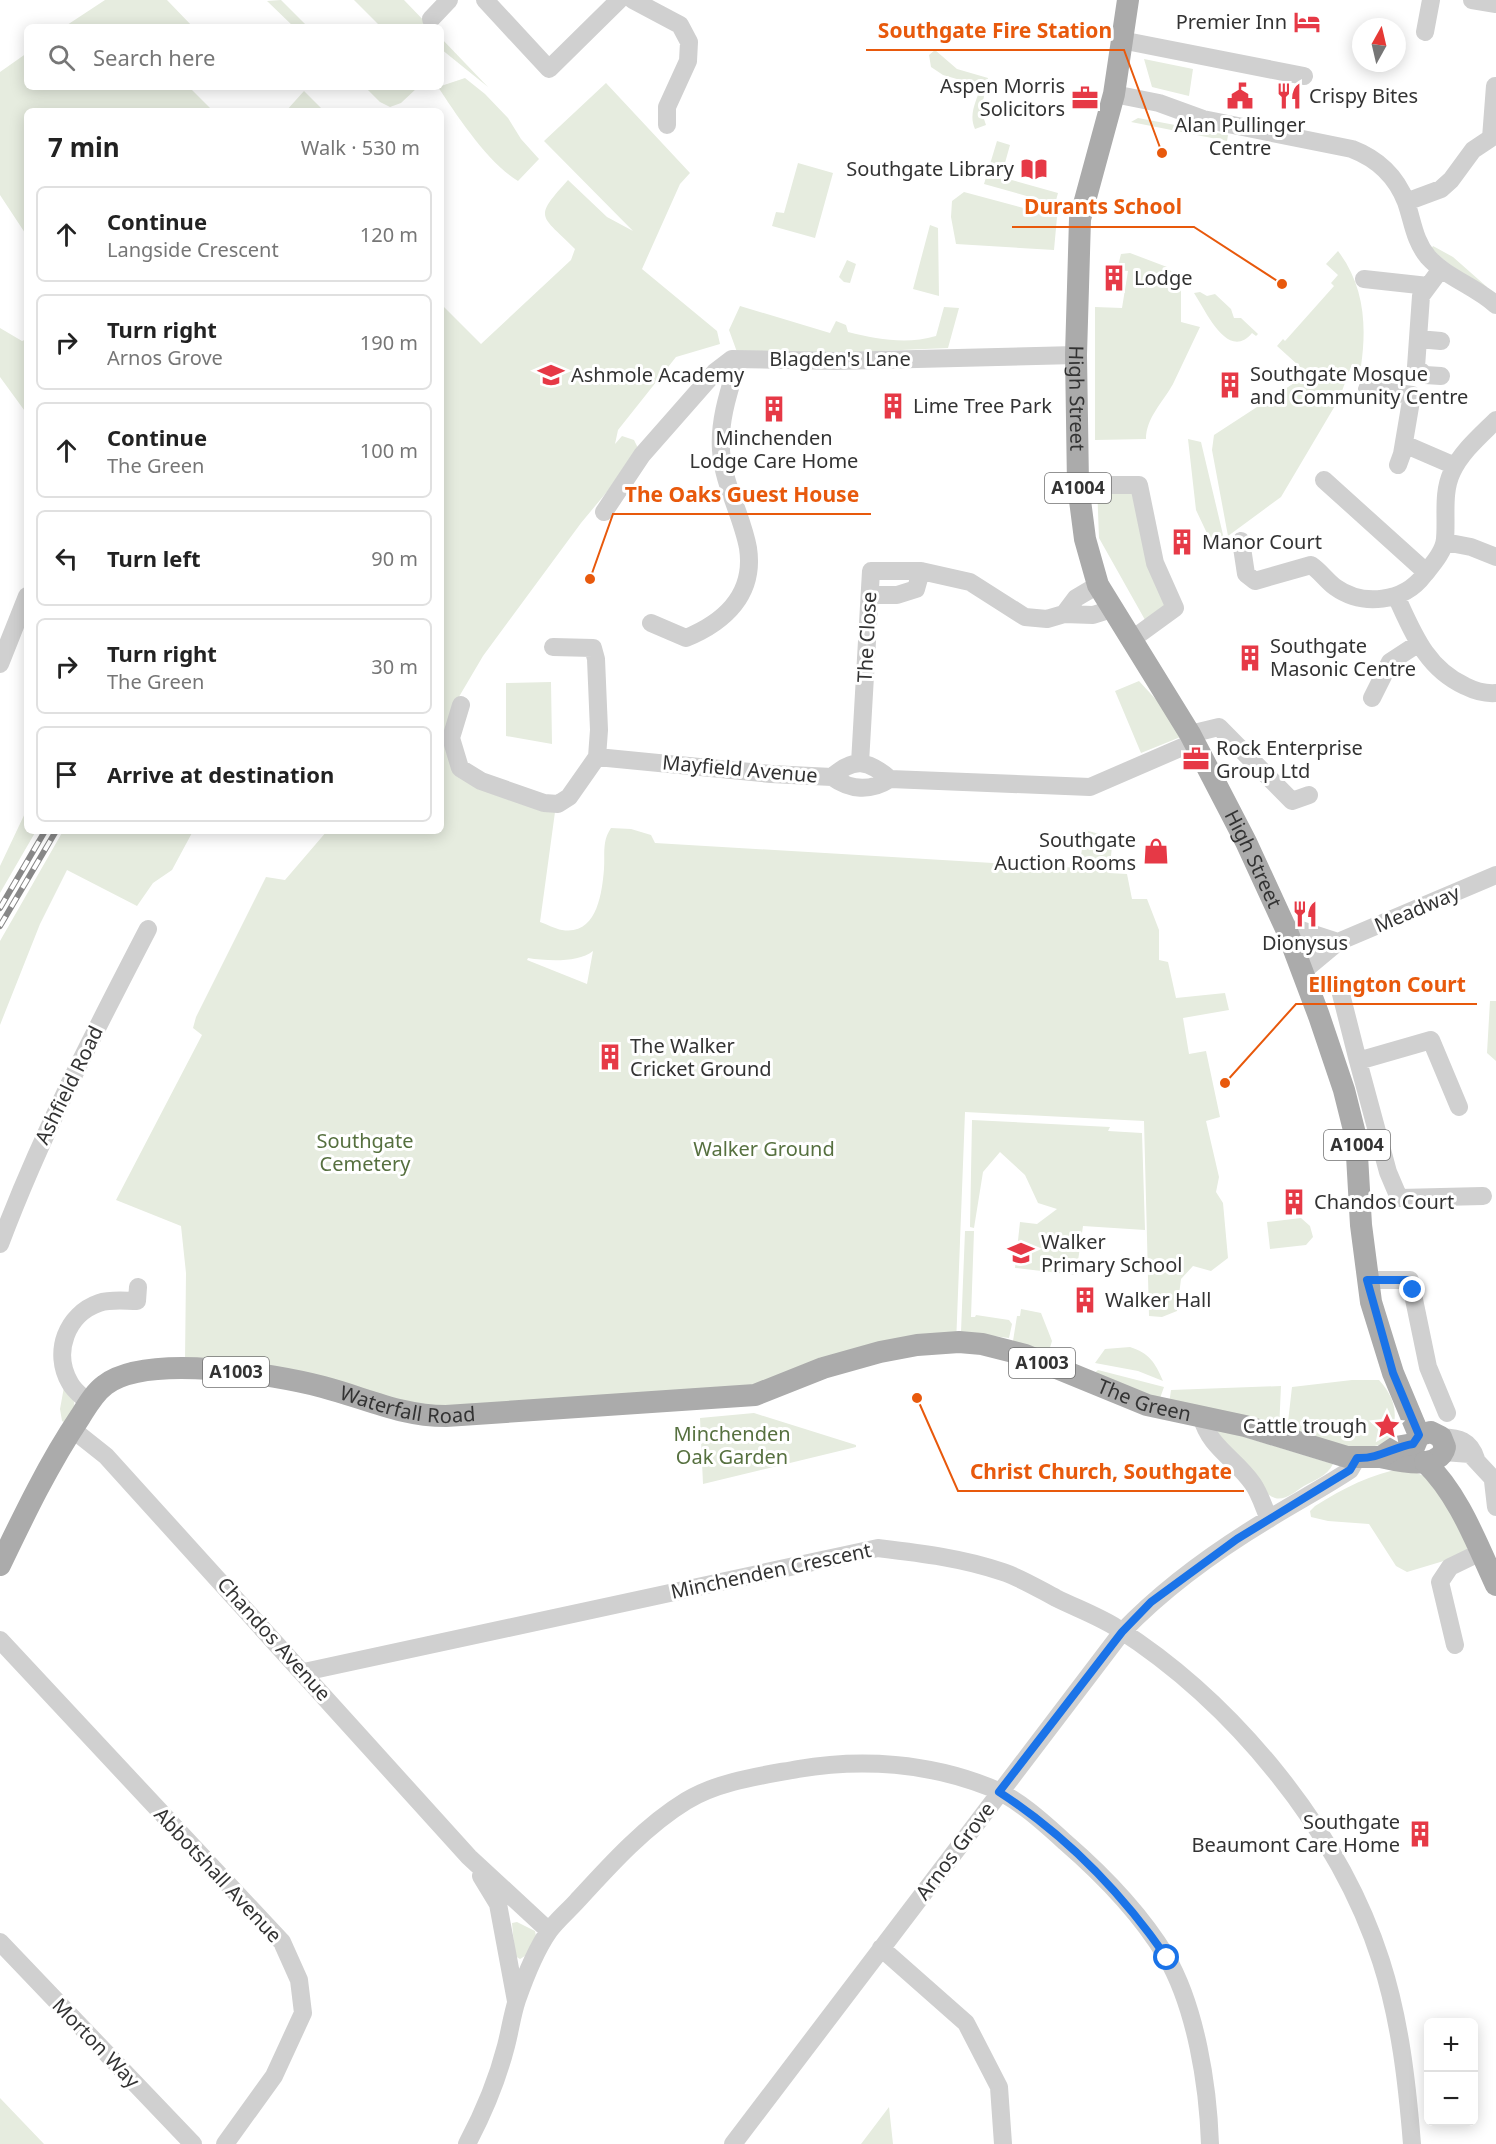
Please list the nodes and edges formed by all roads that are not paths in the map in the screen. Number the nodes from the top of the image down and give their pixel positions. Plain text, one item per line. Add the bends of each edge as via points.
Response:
1 (449, 0) edge
2 (485, 0) edge
3 (619, 0) edge
4 (633, 0) edge
5 (1128, 0) edge
6 (1431, 0) edge
7 (1472, 0) edge
8 (1496, 4) edge
9 (431, 19) dead end
10 (1425, 33) dead end
11 (1121, 40) junction
12 (1304, 76) dead end
13 (1495, 86) edge
14 (1114, 94) junction
15 (667, 125) dead end
16 (1406, 201) junction
17 (1441, 269) junction
18 (1364, 279) dead end
19 (1428, 286) junction
20 (1496, 305) edge
21 (1418, 339) junction
22 (1441, 341) dead end
23 (1076, 355) junction
24 (732, 359) junction
25 (1441, 376) dead end
26 (1367, 388) dead end
27 (1496, 420) edge
28 (1404, 444) junction
29 (1398, 465) dead end
30 (1455, 466) junction
31 (1324, 480) dead end
32 (1078, 485) junction
33 (604, 512) dead end
34 (1241, 541) dead end
35 (1445, 542) junction
36 (1496, 557) edge
37 (921, 571) junction
38 (1426, 572) junction
39 (1098, 585) junction
40 (870, 595) junction
41 (1396, 596) junction
42 (24, 604) edge
43 (1112, 609) junction
44 (1064, 614) junction
45 (651, 622) dead end
46 (1131, 639) junction
47 (1419, 643) junction
48 (553, 647) dead end
49 (0, 664) edge
50 (1495, 694) edge
51 (1372, 698) dead end
52 (461, 705) dead end
53 (1192, 738) junction
54 (597, 757) junction
55 (860, 764) junction
56 (832, 777) junction
57 (890, 779) junction
58 (1309, 795) dead end
59 (1496, 875) edge
60 (148, 929) dead end
61 (1287, 931) junction
62 (1338, 942) junction
63 (1302, 972) junction
64 (1341, 994) dead end
65 (1351, 1035) junction
66 (1328, 1040) junction
67 (1358, 1061) junction
68 (1459, 1107) dead end
69 (1388, 1172) junction
70 (1359, 1173) junction
71 (1483, 1196) dead end
72 (0, 1244) edge
73 (1367, 1280) junction
74 (138, 1287) dead end
75 (917, 1345) joint
76 (89, 1403) junction
77 (1447, 1413) dead end
78 (1202, 1418) junction
79 (72, 1429) junction
80 (1427, 1448) junction
81 (1357, 1458) junction
82 (1495, 1482) edge
83 (1496, 1507) edge
84 (1269, 1519) junction
85 (1481, 1552) junction
86 (0, 1565) edge
87 (1496, 1584) edge
88 (1122, 1632) junction
89 (0, 1640) edge
90 (1455, 1645) dead end
91 (304, 1672) junction
92 (999, 1792) junction
93 (469, 1857) junction
94 (549, 1931) junction
95 (0, 1942) edge
96 (881, 1948) junction
97 (516, 2003) junction
98 (193, 2144) edge
99 (225, 2144) edge
100 (467, 2144) edge
101 (733, 2144) edge
102 (1003, 2144) edge
103 (1210, 2144) edge
104 (1412, 2144) edge

1 - 9 street
2 - 3 street via 549,69
4 - 15 street via 680,25 689,42 688,61 667,107
5 - 11 main road, High Street / A1004
6 - 10 street
7 - 8 street
11 - 12 street
11 - 14 main road, High Street / A1004
13 - 16 street via 1491,138 1473,150 1441,189
14 - 16 street via 1159,103 1203,119 1352,149 1382,166
14 - 23 main road, High Street / A1004 via 1080,219
16 - 17 street via 1413,233
17 - 19 street
17 - 20 street
18 - 19 street
19 - 21 street via 1421,296
21 - 22 street
21 - 25 street via 1419,373
23 - 24 street, Blagden's Lane via 836,361
23 - 32 main road, High Street / A1004
24 - 33 street via 715,372 642,455
24 - 45 street via 736,368 725,404 721,450 729,492 748,548 747,580 732,611 704,631 686,638
26 - 28 street via 1412,395
27 - 30 street
28 - 29 street
28 - 30 street
30 - 35 street via 1446,496
31 - 38 street
32 - 39 main road, High Street / A1004 via 1085,538
32 - 46 street via 1139,485 1155,563 1175,608
34 - 41 street via 1246,574 1255,581 1311,565 1336,588 1350,594 1382,599
35 - 36 street
35 - 38 street
37 - 40 street via 916,589 897,595
37 - 40 street, The Close via 871,571
37 - 44 street, The Close via 970,582 1026,617 1047,619
38 - 41 street via 1408,592
39 - 43 main road, High Street / A1004
39 - 44 street via 1076,598
40 - 55 street, The Close
41 - 47 street
42 - 49 street
43 - 44 street, The Close via 1093,615
43 - 46 main road, High Street / A1004
46 - 53 main road, High Street / A1004
47 - 50 street via 1446,676 1481,693
47 - 51 street via 1390,662
48 - 54 street via 593,648 597,659
52 - 54 street via 451,738 460,768 481,782 544,804 558,804 569,797
53 - 57 street via 1090,787
53 - 58 street via 1219,727 1292,801
53 - 61 main road, High Street / A1004
54 - 56 street, Mayfield Avenue
55 - 56 street, Mayfield Avenue via 845,765
55 - 57 street via 874,766
56 - 57 street via 844,786 863,788
59 - 62 street, Meadway
60 - 72 street, Ashfield Road via 67,1084
61 - 62 street via 1298,929
61 - 63 main road, A1004
62 - 63 street, Meadway
63 - 66 main road, A1004
64 - 65 street
65 - 66 street
65 - 67 street
66 - 70 main road, A1004 via 1356,1138
67 - 68 street via 1431,1040
67 - 69 street
69 - 70 street
69 - 71 street via 1399,1198
70 - 73 main road, A1004
73 - 77 street via 1410,1280 1426,1359
73 - 80 main road, A1004 via 1393,1373
74 - 76 street via 136,1301 101,1302 74,1319 66,1331 63,1349 70,1383
75 - 76 main road, Waterfall Road / A1003 via 833,1365 755,1395 717,1399 427,1416 298,1382 194,1369 132,1372 105,1385
75 - 78 main road, The Green / A1003 via 959,1342 1005,1349 1134,1401
76 - 79 main road, Waterfall Road / A1003
78 - 81 main road, The Green / A1003
78 - 84 street, The Green via 1208,1437 1255,1486
79 - 86 main road, Waterfall Road / A1003
79 - 91 street, Chandos Avenue via 106,1456
80 - 81 main road, The Green / A1003 via 1396,1447 1381,1457
80 - 82 street via 1467,1453
80 - 85 main road via 1483,1535
81 - 84 street via 1350,1470
82 - 83 street
84 - 88 street, Arnos Grove via 1181,1577
85 - 87 main road
85 - 90 street via 1450,1567 1440,1582
88 - 91 street, Minchenden Crescent via 1004,1572 939,1556 878,1548
88 - 92 street, Arnos Grove
88 - 104 street, Minchenden Crescent via 1223,1714 1292,1794 1348,1880 1381,1961 1392,2002 1405,2072
89 - 99 street, Abbotshall Avenue via 282,1942 299,1980 303,2013 274,2076
91 - 93 street, Chandos Avenue
92 - 94 street via 938,1772 887,1763 838,1762 714,1788 686,1801 661,1820
92 - 96 street, Arnos Grove
92 - 103 street via 1079,1854 1144,1924 1167,1958 1200,2056 1209,2108
93 - 94 street, Chandos Avenue
93 - 97 street, Chandos Avenue via 498,1904
94 - 97 street
95 - 98 street, Morton Way
96 - 101 street, Arnos Grove
96 - 102 street via 966,2023 999,2087
97 - 100 street via 495,2083

